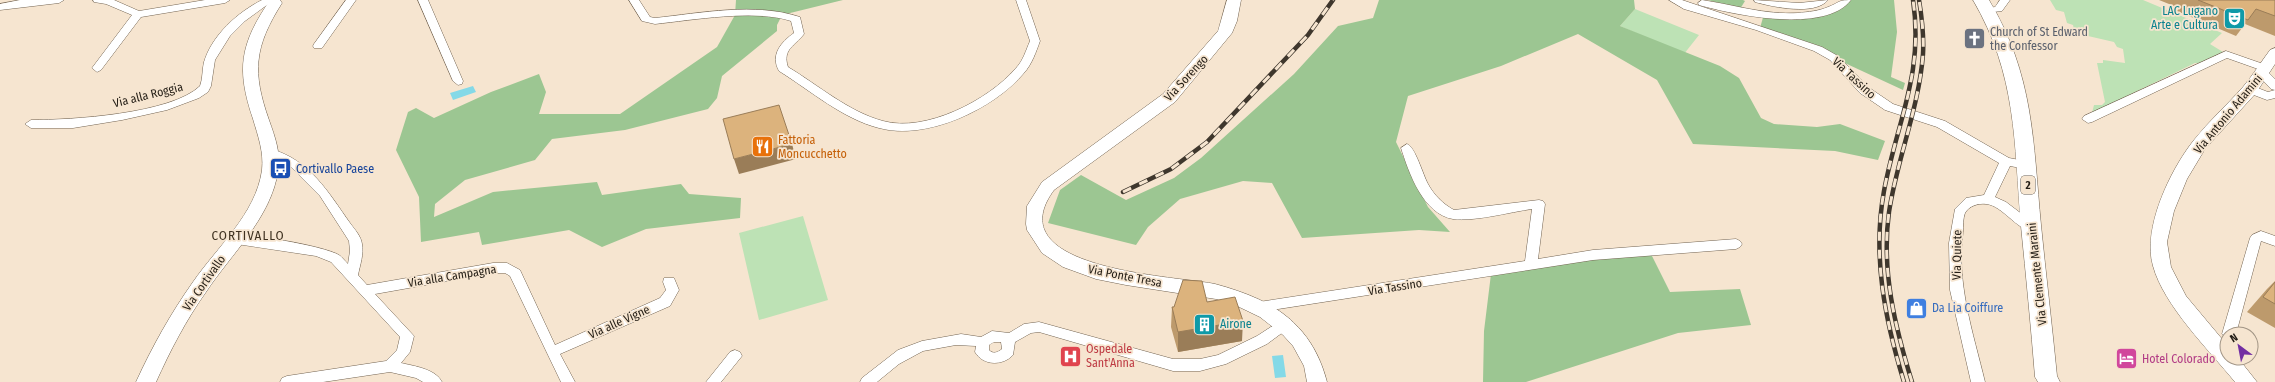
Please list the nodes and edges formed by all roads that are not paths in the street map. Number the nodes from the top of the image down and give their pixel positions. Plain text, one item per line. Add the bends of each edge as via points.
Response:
1 (59, 0) edge
2 (98, 0) edge
3 (225, 0) edge
4 (351, 0) edge
5 (423, 0) edge
6 (634, 0) edge
7 (1021, 0) edge
8 (1234, 0) edge
9 (1674, 0) edge
10 (1759, 0) edge
11 (1823, 0) edge
12 (1846, 0) edge
13 (2005, 0) edge
14 (272, 1) edge
15 (24, 2) edge
16 (1690, 3) edge
17 (1985, 5) edge
18 (0, 7) edge
19 (138, 14) junction
20 (318, 46) dead end
21 (2275, 53) edge
22 (97, 68) dead end
23 (2264, 70) junction
24 (458, 81) dead end
25 (2275, 86) edge
26 (2250, 89) junction
27 (2275, 94) edge
28 (2088, 119) dead end
29 (31, 124) dead end
30 (1114, 138) joint
31 (1407, 148) dead end
32 (271, 153) junction
33 (2006, 161) junction
34 (2026, 165) junction
35 (1988, 199) junction
36 (2032, 227) junction
37 (234, 240) junction
38 (2275, 241) edge
39 (1736, 244) dead end
40 (1531, 265) junction
41 (351, 276) junction
42 (669, 282) dead end
43 (364, 292) junction
44 (1259, 307) junction
45 (1285, 323) junction
46 (2231, 326) edge
47 (1008, 340) junction
48 (2219, 340) edge
49 (983, 343) junction
50 (552, 352) junction
51 (735, 356) dead end
52 (390, 366) junction
53 (2237, 366) edge
54 (146, 382) edge
55 (287, 382) edge
56 (435, 382) edge
57 (568, 382) edge
58 (713, 382) edge
59 (867, 382) edge
60 (1317, 382) edge
61 (1978, 382) edge
62 (2049, 382) edge
63 (2247, 382) edge

1 - 15 street
2 - 19 street via 108,1
3 - 19 street
4 - 20 street
5 - 24 street
6 - 7 street via 646,19 655,21 751,14 790,16 796,19 799,34 782,50 779,60 783,69 861,117 882,126 910,127 939,121 972,108 1003,88 1021,70 1035,40
8 - 30 street, Via Sorengo via 1225,33 1193,72 1169,98
9 - 16 street, Via Tassino
10 - 11 street via 1801,6
12 - 16 street, Via Tassino via 1831,10 1796,16
13 - 17 street via 1998,9
14 - 29 street, Via alla Roggia via 251,10 220,42 210,60 204,89 193,98 94,121
14 - 32 street, Via Cortivallo via 254,49 249,71
15 - 18 street
16 - 33 street, Via Tassino via 1818,49 1834,58 1875,99 1893,108 1941,124
17 - 34 main road, Via Clemente Maraini / 2 via 1997,26 2010,62 2021,118
19 - 22 street
21 - 23 street, Via Antonio Adamini
23 - 25 street
23 - 26 street, Via Antonio Adamini
23 - 28 street via 2226,54
26 - 27 street via 2267,96
26 - 48 street, Via Antonio Adamini via 2196,151 2178,179 2165,211 2158,242 2162,267 2178,301
30 - 44 street, Via Ponte Tresa via 1061,175 1040,195 1033,213 1033,221 1044,245 1085,269 1222,292
31 - 40 street via 1421,183 1440,209 1453,215 1539,204
32 - 37 street, Via Cortivallo via 266,186
32 - 41 street via 284,156 322,191 356,242
33 - 34 street
33 - 35 street
34 - 36 main road, Via Clemente Maraini / 2
35 - 36 street via 2002,205
35 - 61 street, Via Quiete via 1970,201 1964,205 1959,212 1955,243 1956,290
36 - 62 main road, Via Clemente Maraini / 2 via 2046,376
37 - 41 street via 318,252 335,259
37 - 54 street, Via Cortivallo via 175,324
38 - 46 street via 2261,236 2256,238
39 - 40 street, Via Tassino via 1593,255
40 - 44 street, Via Tassino
41 - 43 street
42 - 50 street, Via alle Vigne via 673,290 664,302
43 - 50 street, Via alla Campagna via 493,268 507,268 515,272
43 - 52 street via 406,336 403,352
44 - 45 street, Via Ponte Tresa
45 - 47 street via 1243,350 1222,360 1200,365 1173,365 1039,327 1029,328
45 - 60 street, Via Ponte Tresa via 1307,351
47 - 49 street via 1001,336 992,336
47 - 49 street via 1008,351 997,358 985,355 981,349
49 - 59 street via 963,338 919,346 896,358
50 - 57 street, Via alla Campagna
51 - 58 street
52 - 55 street
52 - 56 street via 420,373
53 - 63 street, Via Antonio Adamini

